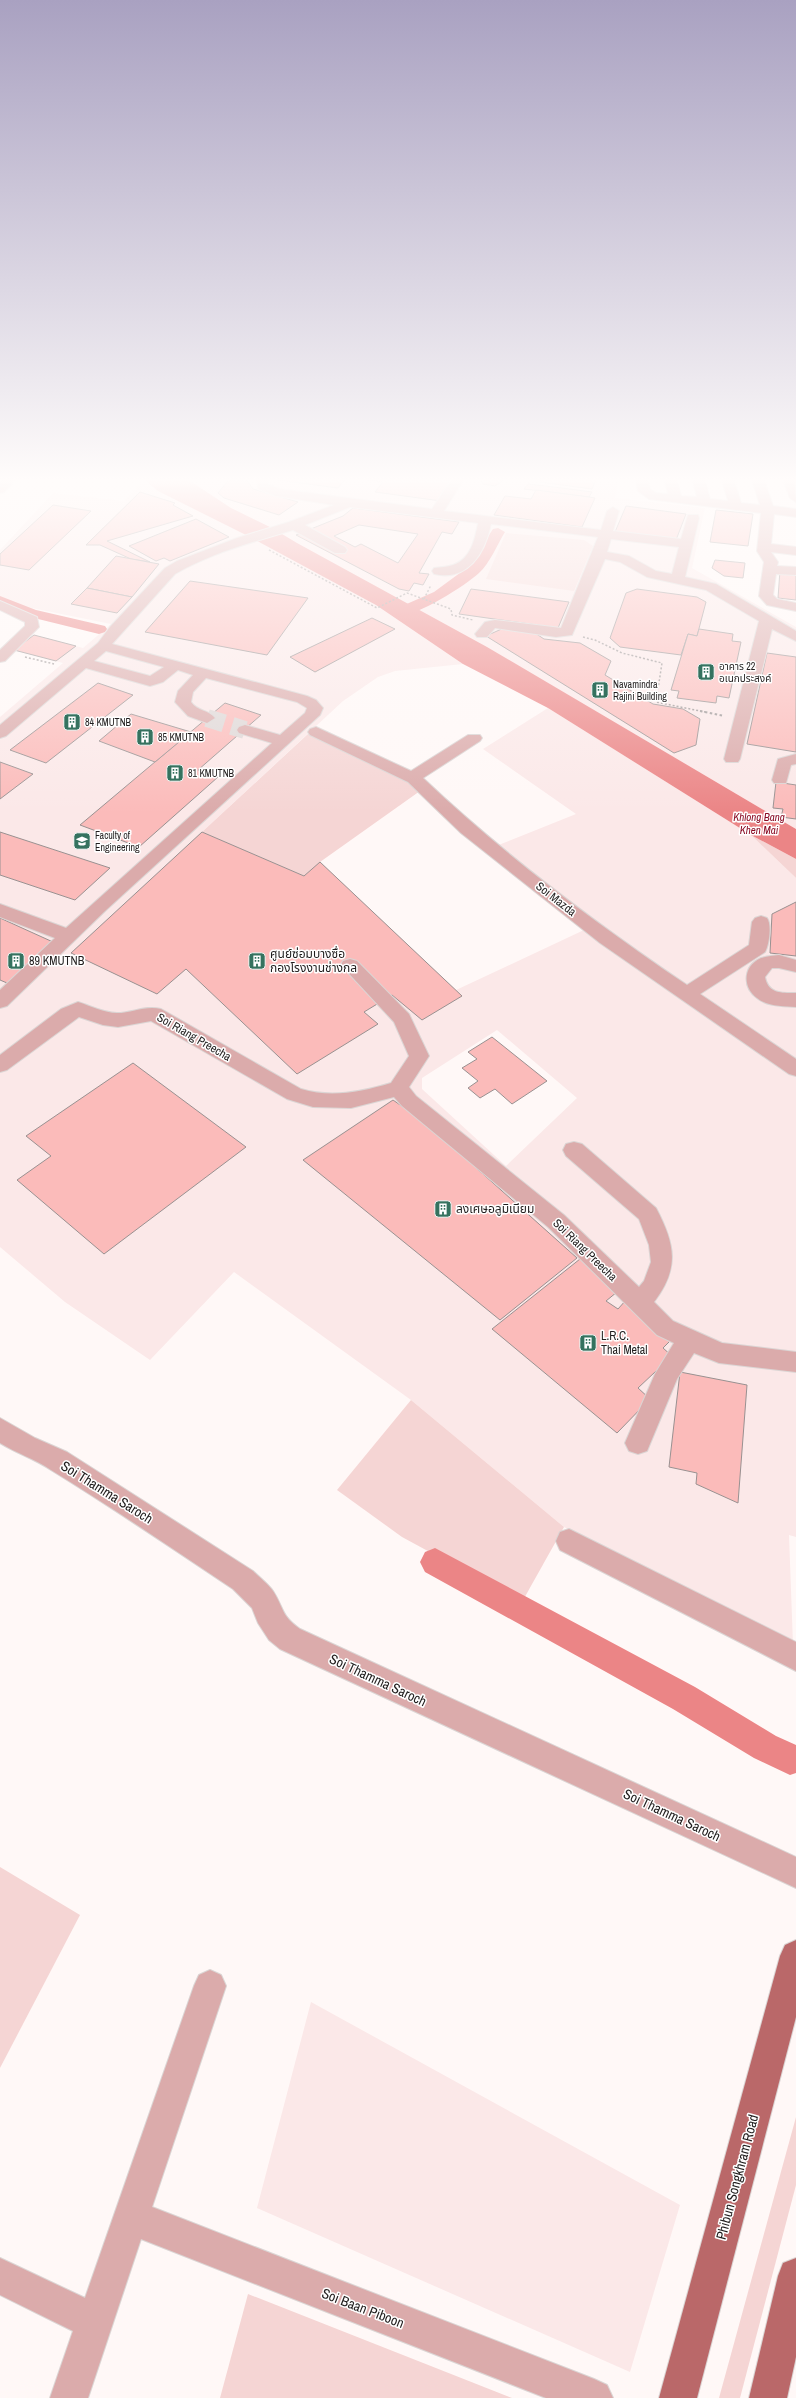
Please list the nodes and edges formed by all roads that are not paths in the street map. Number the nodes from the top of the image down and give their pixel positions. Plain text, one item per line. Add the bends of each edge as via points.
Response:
1 (153, 589) edge
2 (585, 589) edge
3 (715, 589) edge
4 (767, 589) edge
5 (0, 605) edge
6 (796, 607) edge
7 (767, 618) junction
8 (482, 634) dead end
9 (796, 637) edge
10 (104, 646) junction
11 (4, 656) edge
12 (81, 666) junction
13 (174, 666) junction
14 (203, 673) junction
15 (207, 718) tunnel mouth
16 (245, 730) tunnel mouth
17 (316, 732) dead end
18 (0, 733) edge
19 (474, 738) dead end
20 (282, 741) junction
21 (796, 758) edge
22 (732, 759) dead end
23 (414, 779) junction
24 (780, 780) dead end
25 (0, 910) edge
26 (761, 922) dead end
27 (68, 936) junction
28 (758, 948) junction
29 (775, 962) junction
30 (350, 965) dead end
31 (796, 966) edge
32 (719, 974) junction
33 (756, 985) junction
34 (686, 994) junction
35 (0, 1001) edge
36 (793, 1003) edge
37 (0, 1066) edge
38 (796, 1070) edge
39 (398, 1088) junction
40 (574, 1150) dead end
41 (640, 1303) junction
42 (690, 1340) junction
43 (796, 1362) edge
44 (0, 1429) edge
45 (638, 1443) dead end
46 (568, 1541) dead end
47 (796, 1657) edge
48 (796, 1873) edge
49 (796, 1956) edge
50 (210, 1986) dead end
51 (131, 2217) junction
52 (0, 2276) edge
53 (796, 2276) edge
54 (95, 2322) junction
55 (69, 2398) edge
56 (594, 2398) edge
57 (678, 2398) edge
58 (768, 2398) edge

1 - 10 street via 115,630
2 - 8 street via 567,632 495,624 490,625
3 - 7 street
4 - 6 street via 768,599
5 - 11 street via 32,620 32,627
7 - 9 street
7 - 22 street
10 - 12 street
10 - 13 street
12 - 13 street via 150,681 158,679
12 - 18 street
13 - 14 street
14 - 15 street via 186,691 183,702 193,713
14 - 20 street via 311,703 315,708 312,715
16 - 20 street
17 - 23 street, Soi Mazda
19 - 23 street via 417,774
20 - 27 street
21 - 24 street via 784,762
23 - 34 street, Soi Mazda via 466,829 612,943
25 - 27 street
26 - 28 street
27 - 35 street
28 - 29 street via 763,957
28 - 32 street
29 - 31 street
29 - 33 street via 760,966 755,971 753,977
30 - 39 street via 402,1019 419,1056
32 - 33 street via 738,977
32 - 34 street
33 - 36 street via 767,996
34 - 38 street, Soi Mazda
37 - 39 street, Soi Riang Preecha via 78,1009 103,1018 118,1020 154,1014 294,1094 313,1100 351,1101
39 - 41 street, Soi Riang Preecha via 409,1101 556,1221
40 - 41 street via 648,1214 660,1245 662,1262 654,1286
41 - 42 street, Soi Riang Preecha via 665,1328
42 - 43 street, Soi Riang Preecha via 719,1353
42 - 45 street via 667,1374
44 - 48 street, Soi Thamma Saroch via 108,1491 243,1580 263,1600 279,1631 290,1639
46 - 47 street
49 - 57 main road, Phibun Songkhram Road
50 - 51 street
51 - 54 street
51 - 56 street, Soi Baan Piboon
52 - 54 street
53 - 58 main road
54 - 55 street

